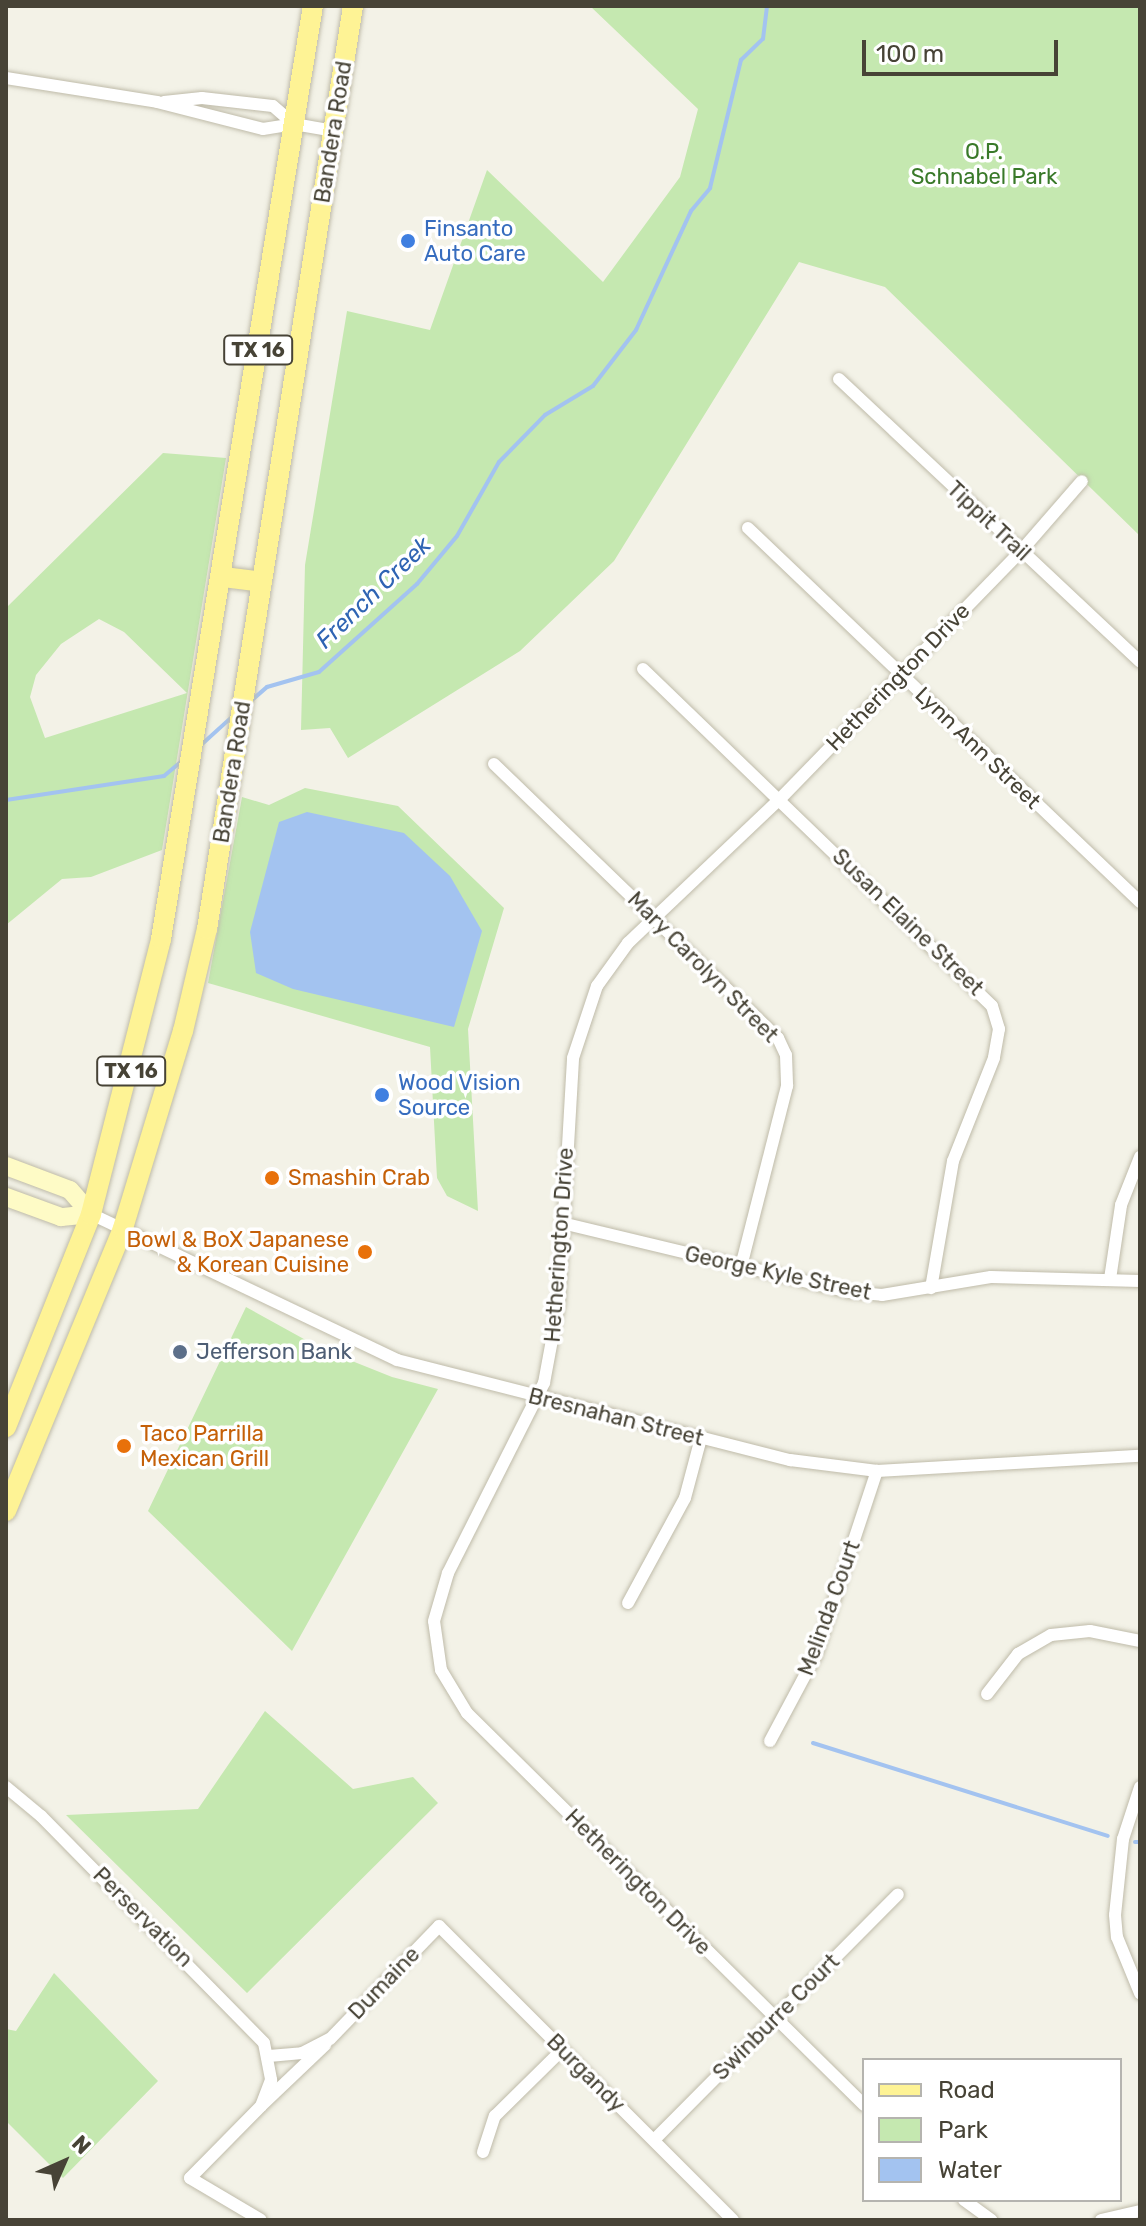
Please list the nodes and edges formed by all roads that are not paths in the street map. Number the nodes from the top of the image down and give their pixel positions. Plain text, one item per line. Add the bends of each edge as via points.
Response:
1 (313, 6) edge
2 (353, 6) edge
3 (6, 78) edge
4 (157, 102) junction
5 (294, 124) junction
6 (333, 131) junction
7 (839, 379) dead end
8 (1082, 481) dead end
9 (748, 528) dead end
10 (1022, 550) junction
11 (223, 577) junction
12 (262, 582) junction
13 (1140, 662) edge
14 (643, 669) dead end
15 (900, 674) junction
16 (494, 764) dead end
17 (780, 799) junction
18 (1140, 902) edge
19 (655, 917) junction
20 (1140, 1157) edge
21 (6, 1166) edge
22 (6, 1197) edge
23 (91, 1214) junction
24 (562, 1223) junction
25 (123, 1228) junction
26 (741, 1267) junction
27 (1110, 1279) junction
28 (1140, 1281) edge
29 (931, 1288) junction
30 (539, 1397) junction
31 (6, 1427) edge
32 (701, 1438) junction
33 (1140, 1456) edge
34 (877, 1471) junction
35 (6, 1511) edge
36 (628, 1603) dead end
37 (1140, 1641) edge
38 (987, 1694) dead end
39 (770, 1741) dead end
40 (6, 1787) edge
41 (1140, 1787) edge
42 (898, 1894) dead end
43 (439, 1926) joint
44 (1140, 1993) edge
45 (775, 2018) junction
46 (330, 2039) junction
47 (562, 2050) junction
48 (269, 2056) junction
49 (862, 2103) edge
50 (261, 2106) junction
51 (654, 2140) junction
52 (483, 2152) dead end
53 (967, 2202) edge
54 (1140, 2211) edge
55 (261, 2220) edge
56 (733, 2220) edge
57 (992, 2220) edge
58 (1101, 2220) edge

1 - 5 main road, Bandera Road / TX 16
2 - 6 main road, Bandera Road / TX 16
3 - 4 street
4 - 5 street via 263,129
4 - 5 street via 202,98 273,106
5 - 6 street
5 - 11 main road, Bandera Road / TX 16
6 - 12 main road, Bandera Road / TX 16
7 - 10 street, Tippit Trail
8 - 10 street, Hetherington Drive
9 - 15 street, Lynn Ann Street
10 - 13 street, Tippit Trail
10 - 15 street, Hetherington Drive
11 - 12 main road
11 - 23 main road, Bandera Road / TX 16 via 189,789 140,1035
12 - 25 main road, Bandera Road / TX 16 via 207,929 183,1031
14 - 17 street, Susan Elaine Street
15 - 17 street, Hetherington Drive
15 - 18 street, Lynn Ann Street
16 - 19 street, Mary Carolyn Street
17 - 19 street, Hetherington Drive
17 - 29 street, Susan Elaine Street via 984,993 997,1019 994,1058 953,1161 941,1208
19 - 24 street, Hetherington Drive via 612,962 579,1033
19 - 26 street, Mary Carolyn Street via 770,1029 786,1055 787,1086
20 - 27 street via 1121,1205
21 - 23 street via 70,1190
22 - 23 street via 61,1217
23 - 25 street, Bresnahan Street
23 - 31 main road, Bandera Road / TX 16
24 - 26 street, George Kyle Street
24 - 30 street, Hetherington Drive via 557,1315
25 - 30 street, Bresnahan Street via 397,1360
25 - 35 main road, Bandera Road / TX 16
26 - 29 street, George Kyle Street via 849,1292 882,1295
27 - 28 street, George Kyle Street
27 - 29 street, George Kyle Street via 991,1277
30 - 32 street, Bresnahan Street
30 - 45 street, Hetherington Drive via 438,1596 434,1621 441,1670 467,1713
32 - 34 street, Bresnahan Street via 790,1460
32 - 36 street via 685,1498
33 - 34 street, Bresnahan Street
34 - 39 street, Melinda Court via 816,1655
37 - 38 street via 1090,1631 1051,1635 1018,1654
40 - 48 street, Perservation via 245,2020
41 - 44 street via 1123,1839 1115,1903 1117,1937
42 - 45 street, Swinburre Court
43 - 46 street, Dumaine
43 - 47 street, Burgandy
45 - 49 street, Hetherington Drive
45 - 51 street, Swinburre Court
46 - 48 street, Dumaine via 302,2053
46 - 50 street, Dumaine
47 - 51 street, Burgandy
47 - 52 street via 495,2116
48 - 50 street via 271,2080
50 - 55 street, Dumaine via 190,2178
51 - 56 street, Burgandy
53 - 57 street
54 - 58 street

